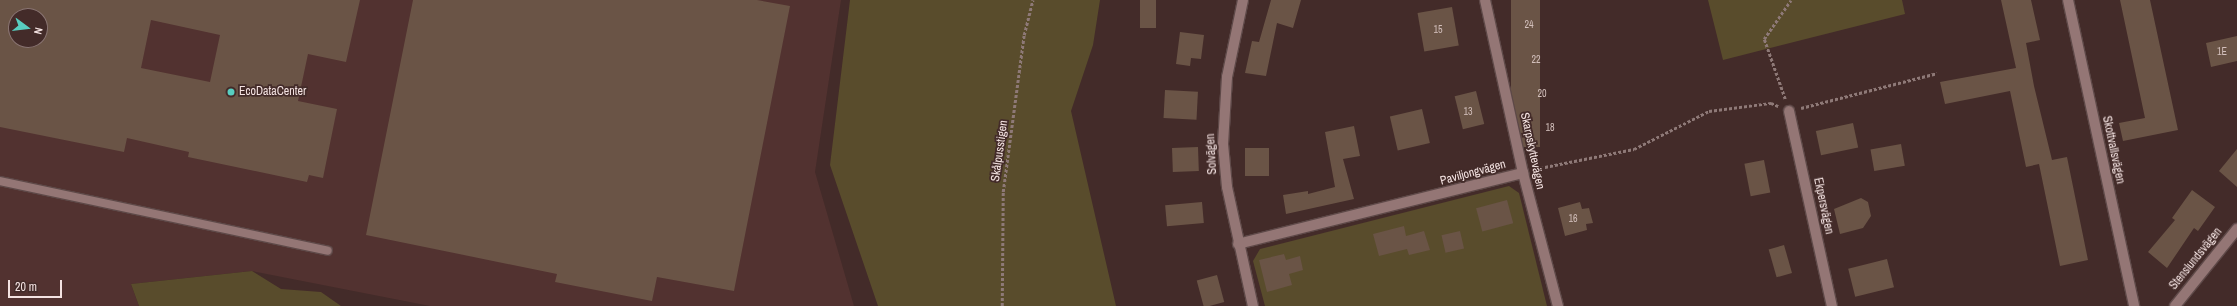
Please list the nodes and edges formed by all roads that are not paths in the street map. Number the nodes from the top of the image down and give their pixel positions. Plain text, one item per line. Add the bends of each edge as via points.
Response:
1 (1243, 0) edge
2 (1485, 0) edge
3 (2068, 0) edge
4 (1789, 111) road end
5 (1523, 174) junction
6 (0, 181) edge
7 (2237, 230) edge
8 (1238, 244) junction
9 (328, 252) dead end
10 (1253, 306) edge
11 (1558, 306) edge
12 (1832, 306) edge
13 (2134, 306) edge
14 (2175, 306) edge

1 - 8 street, Solvägen via 1233,36 1224,121 1227,187
2 - 5 street, Skarpskyttevägen
3 - 13 street, Skottvallsvägen
4 - 12 street, Ekpersvägen
5 - 8 street, Paviljongvägen
5 - 11 street, Skarpskyttevägen
6 - 9 lane
7 - 14 street, Stenslundsvägen
8 - 10 street, Solvägen

